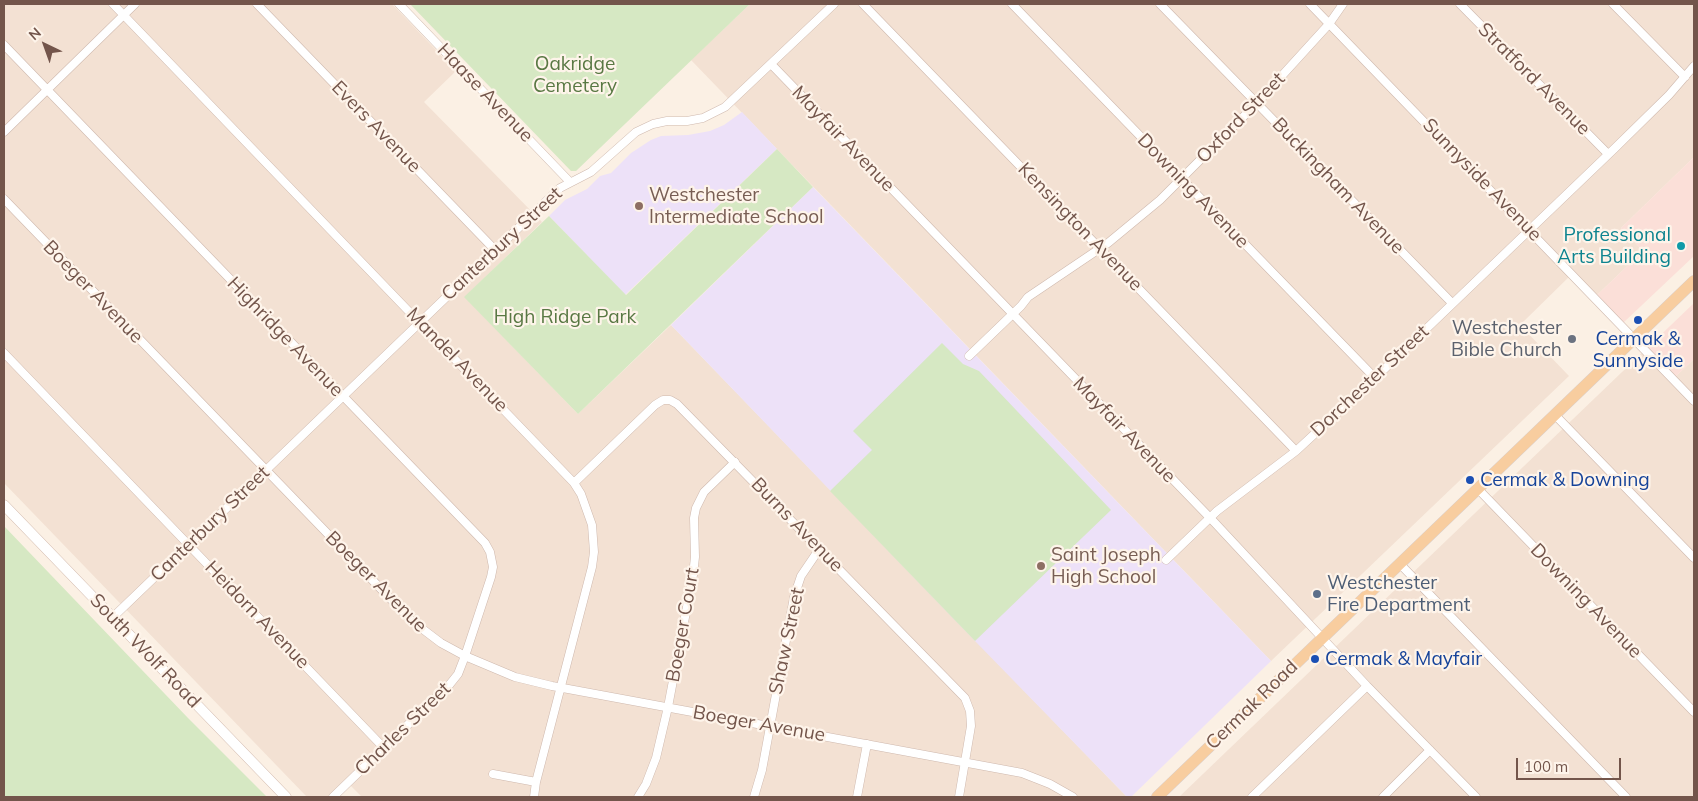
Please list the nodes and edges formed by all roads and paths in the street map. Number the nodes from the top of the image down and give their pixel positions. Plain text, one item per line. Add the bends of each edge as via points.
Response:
1 (113, 4) edge
2 (135, 4) edge
3 (257, 4) edge
4 (399, 4) edge
5 (834, 4) edge
6 (863, 4) edge
7 (1012, 4) edge
8 (1160, 4) edge
9 (1310, 4) edge
10 (1343, 4) edge
11 (1460, 4) edge
12 (1613, 4) edge
13 (124, 15) junction
14 (1330, 24) junction
15 (4, 46) edge
16 (771, 64) junction
17 (1694, 66) edge
18 (1685, 77) junction
19 (47, 91) junction
20 (1257, 104) junction
21 (4, 132) edge
22 (1608, 154) junction
23 (1181, 180) junction
24 (570, 182) junction
25 (4, 199) edge
26 (1530, 229) junction
27 (1101, 249) junction
28 (495, 250) junction
29 (1694, 281) edge
30 (1452, 304) junction
31 (1012, 315) junction
32 (420, 322) junction
33 (1634, 338) junction
34 (4, 353) edge
35 (969, 356) dead end
36 (1375, 378) junction
37 (342, 397) junction
38 (1694, 401) edge
39 (1555, 415) junction
40 (1296, 451) junction
41 (735, 462) junction
42 (265, 470) junction
43 (574, 483) junction
44 (1478, 489) junction
45 (4, 505) edge
46 (1210, 518) junction
47 (189, 545) junction
48 (820, 548) junction
49 (1694, 558) edge
50 (1166, 560) dead end
51 (1400, 564) junction
52 (112, 618) junction
53 (1322, 637) junction
54 (465, 656) junction
55 (1368, 686) junction
56 (560, 688) junction
57 (668, 707) junction
58 (1694, 712) edge
59 (770, 726) junction
60 (867, 744) junction
61 (384, 748) junction
62 (1430, 750) junction
63 (966, 761) junction
64 (493, 774) dead end
65 (536, 782) junction
66 (286, 797) edge
67 (333, 797) edge
68 (534, 797) edge
69 (638, 797) edge
70 (754, 797) edge
71 (856, 797) edge
72 (959, 797) edge
73 (1073, 797) edge
74 (1157, 797) edge
75 (1252, 797) edge
76 (1383, 797) edge
77 (1476, 797) edge
78 (1626, 797) edge

1 - 13 street, Mandel Avenue
2 - 13 street
3 - 28 street, Evers Avenue
4 - 24 street, Haase Avenue
5 - 16 street, Canterbury Street
6 - 27 street, Kensington Avenue
7 - 23 street, Downing Avenue
8 - 20 street, Buckingham Avenue
9 - 14 street, Sunnyside Avenue
10 - 14 street, Oxford Street
11 - 22 street, Stratford Avenue
12 - 18 street
13 - 19 street
13 - 32 street, Mandel Avenue
14 - 20 street, Oxford Street
14 - 26 street, Sunnyside Avenue
15 - 19 street, Highridge Avenue
16 - 24 street, Canterbury Street via 720,110 695,120 667,121 646,127 629,137 591,172
16 - 31 street, Mayfair Avenue
17 - 18 street, Dorchester Street
18 - 22 street, Dorchester Street
19 - 21 street
19 - 37 street, Highridge Avenue
20 - 23 street, Oxford Street
20 - 30 street, Buckingham Avenue
22 - 26 street, Dorchester Street
23 - 27 street, Oxford Street
23 - 36 street, Downing Avenue
24 - 28 street, Canterbury Street
25 - 42 street, Boeger Avenue
26 - 30 street, Dorchester Street
26 - 33 street, Sunnyside Avenue
27 - 31 street, Oxford Street via 1028,297
27 - 40 street, Kensington Avenue
28 - 32 street, Canterbury Street
29 - 33 main road, Cermak Road
30 - 36 street, Dorchester Street
31 - 35 street, Oxford Street
31 - 46 street, Mayfair Avenue
32 - 37 street, Canterbury Street
32 - 43 street, Mandel Avenue
33 - 38 street, Sunnyside Avenue
33 - 39 main road, Cermak Road
34 - 47 street, Heidorn Avenue
36 - 40 street, Dorchester Street
37 - 42 street, Canterbury Street
37 - 54 street, Highridge Avenue via 485,543 490,552 491,577
39 - 44 main road, Cermak Road
39 - 49 street
40 - 46 street, Dorchester Street
41 - 43 street, Burns Avenue via 677,404 663,400
41 - 48 street, Burns Avenue
41 - 57 street, Boeger Court via 704,492 696,508 693,574
42 - 47 street, Canterbury Street
42 - 54 street, Boeger Avenue via 412,621
43 - 56 street, Mandel Avenue via 589,516 594,552
44 - 51 main road, Cermak Road
44 - 58 street, Downing Avenue
45 - 52 main road, South Wolf Road
46 - 50 street, Dorchester Street
46 - 53 street, Mayfair Avenue
47 - 52 street, Canterbury Street
47 - 61 street, Heidorn Avenue
48 - 59 street, Shaw Street via 801,576 794,597
48 - 63 street, Burns Avenue via 966,698 972,726
51 - 53 main road, Cermak Road
51 - 78 street
52 - 66 main road, South Wolf Road
53 - 55 street, Mayfair Avenue
53 - 74 main road, Cermak Road
54 - 56 street, Boeger Avenue via 515,677
54 - 61 street, Charles Street via 454,679
55 - 62 street, Mayfair Avenue
55 - 75 street
56 - 57 street, Boeger Avenue
56 - 65 street, Mandel Avenue
57 - 59 street, Boeger Avenue
57 - 69 street, Boeger Court via 656,758
59 - 60 street, Boeger Avenue
59 - 70 street, Shaw Street
60 - 63 street, Boeger Avenue
60 - 71 street
61 - 67 street, Charles Street
62 - 76 street
62 - 77 street, Mayfair Avenue
63 - 72 street, Burns Avenue
63 - 73 street, Boeger Avenue via 1022,773
64 - 65 street
65 - 68 street, Mandel Avenue

